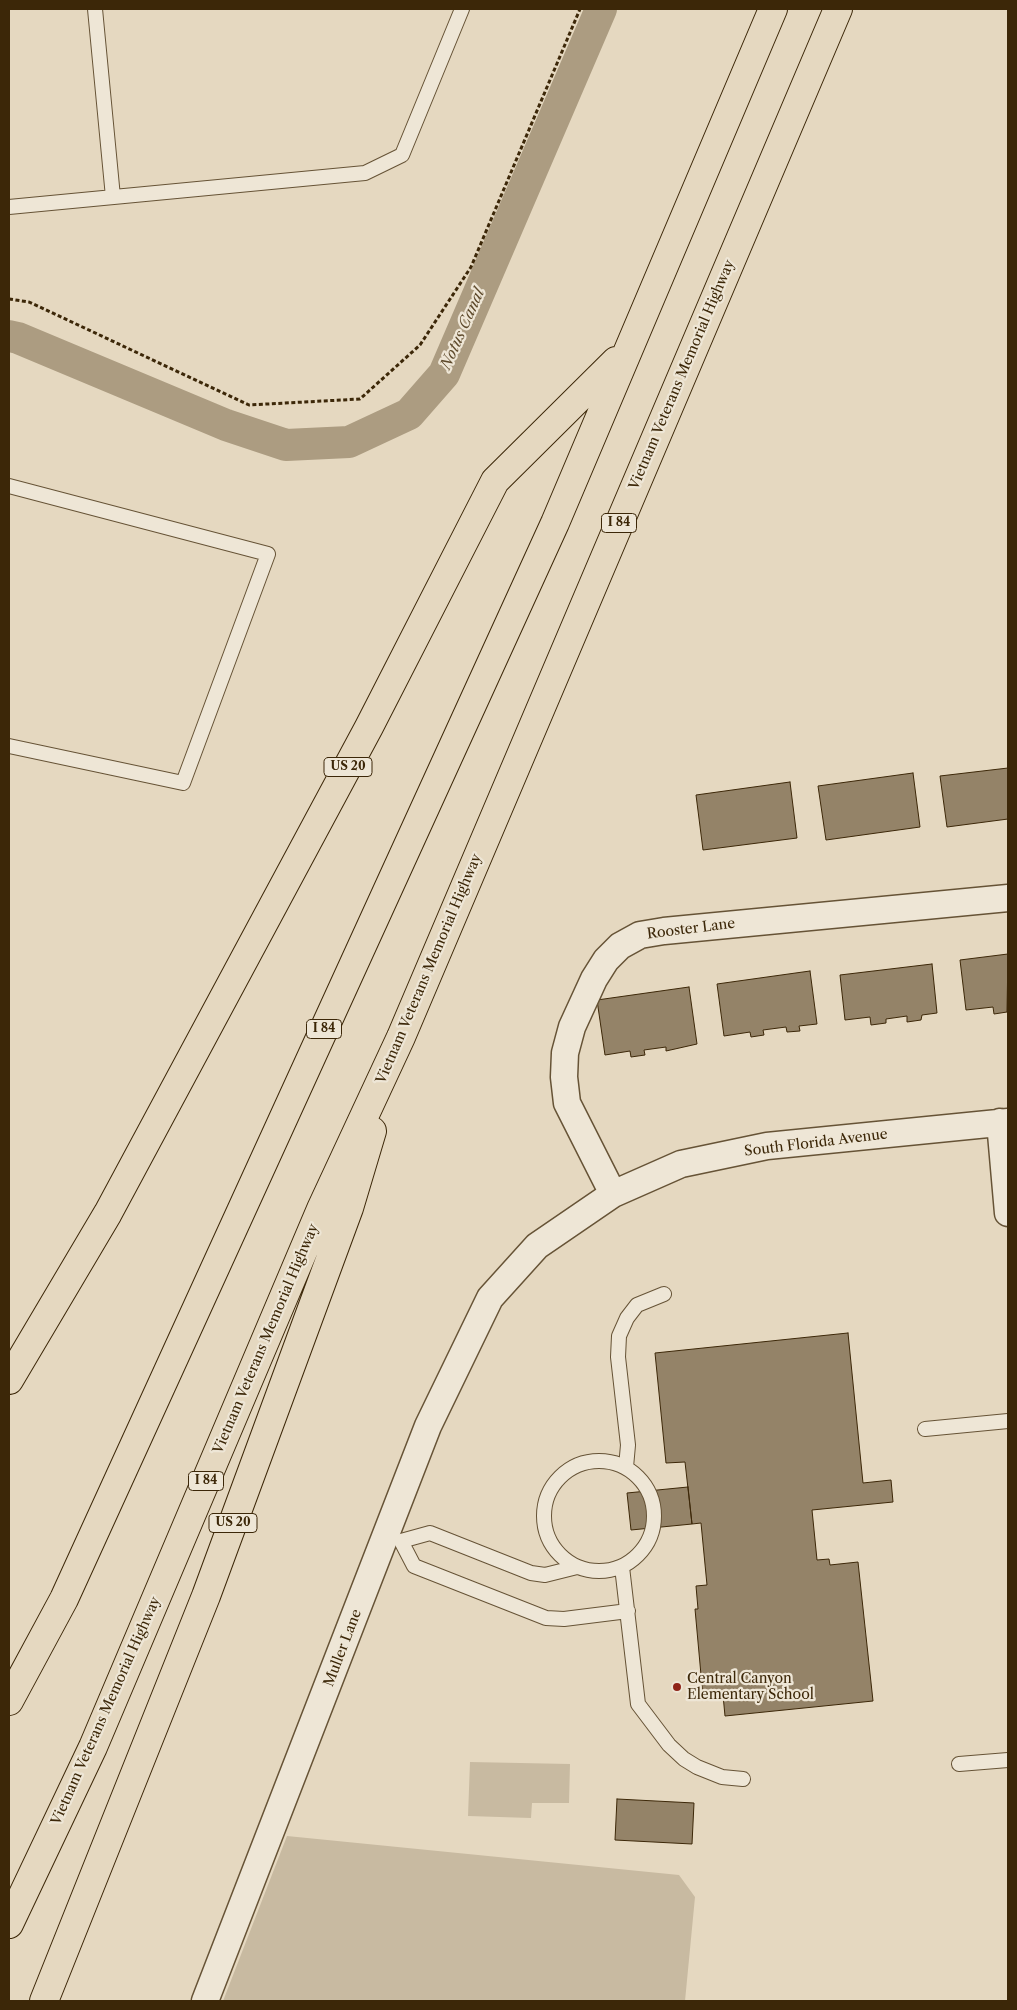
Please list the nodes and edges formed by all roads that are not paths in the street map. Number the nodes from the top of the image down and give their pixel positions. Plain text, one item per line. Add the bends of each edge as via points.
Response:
1 (95, 9) edge
2 (462, 9) edge
3 (773, 9) edge
4 (838, 9) edge
5 (113, 197) junction
6 (9, 207) edge
7 (626, 351) junction
8 (9, 486) edge
9 (9, 746) edge
10 (1008, 898) edge
11 (401, 1037) junction
12 (1004, 1122) edge
13 (613, 1194) junction
14 (1008, 1212) edge
15 (664, 1294) dead end
16 (490, 1298) joint
17 (9, 1380) edge
18 (1008, 1421) edge
19 (925, 1429) dead end
20 (626, 1467) junction
21 (394, 1538) junction
22 (577, 1567) junction
23 (622, 1567) junction
24 (628, 1611) junction
25 (9, 1700) edge
26 (1008, 1760) edge
27 (959, 1764) dead end
28 (743, 1779) dead end
29 (9, 1924) edge
30 (44, 2001) edge
31 (205, 2001) edge

1 - 5 lane
2 - 5 lane via 402,155 365,174
3 - 7 highway, I 84
4 - 11 highway, Vietnam Veterans Memorial Highway / I 84
5 - 6 lane
7 - 17 highway, US 20 via 496,481 369,727 117,1196
7 - 25 highway, I 84 via 554,523 68,1590
8 - 9 lane via 268,554 183,783
10 - 13 street, Rooster Lane via 664,931 640,935 620,946 594,979 572,1027 565,1053 564,1077 567,1103
11 - 29 highway, Vietnam Veterans Memorial Highway / I 84 via 321,1209 93,1747
11 - 30 highway, US 20 via 349,1208 227,1541
12 - 13 street, South Florida Avenue via 768,1146 680,1164
12 - 14 street
13 - 16 street, South Florida Avenue via 538,1246
15 - 20 lane via 637,1305 627,1318 620,1336 618,1357 628,1445
16 - 21 street, Muller Lane via 428,1426
18 - 19 lane
20 - 22 lane via 609,1461 574,1466 550,1491 544,1508 545,1526 551,1543 562,1557
20 - 23 lane via 640,1478 650,1493 655,1510 648,1544
21 - 22 lane via 430,1533 545,1576
21 - 24 lane via 414,1566 546,1618 564,1619
21 - 31 street, Muller Lane
22 - 23 lane via 592,1571
23 - 24 lane
24 - 28 lane via 638,1704 669,1745 696,1768 722,1777
26 - 27 lane

